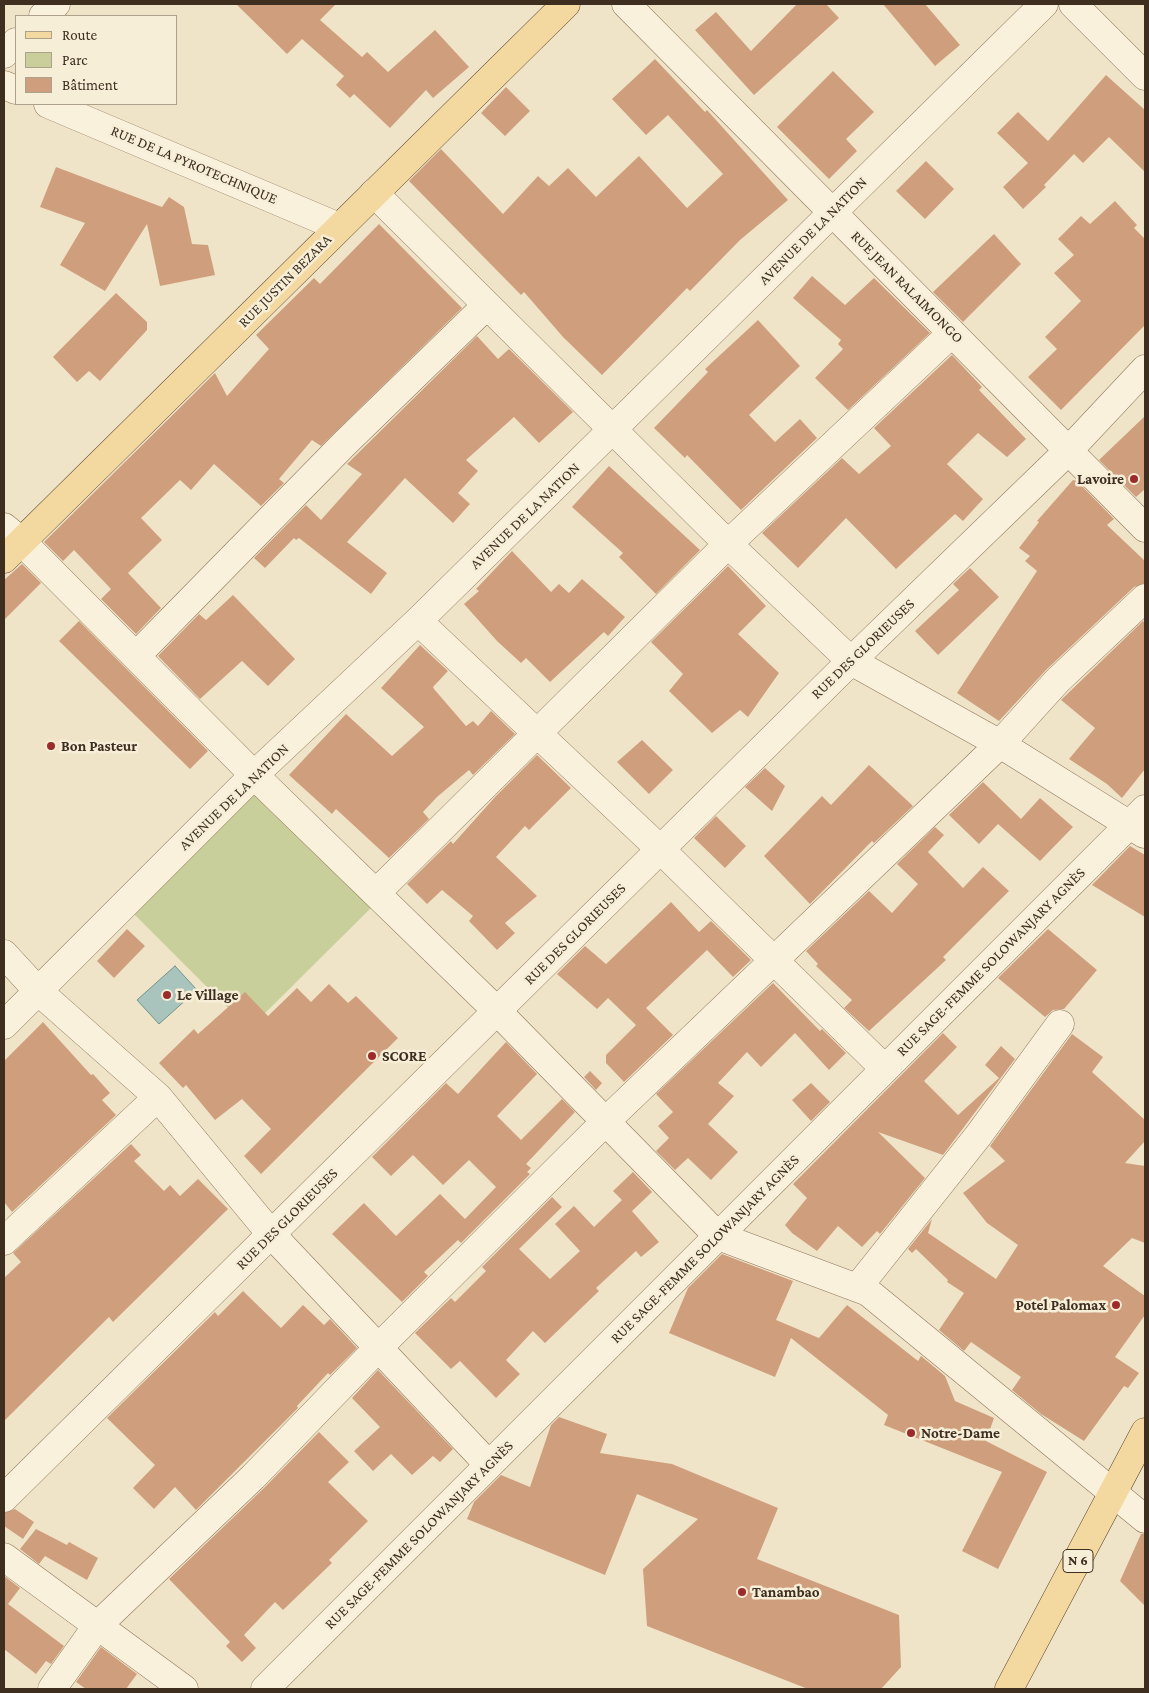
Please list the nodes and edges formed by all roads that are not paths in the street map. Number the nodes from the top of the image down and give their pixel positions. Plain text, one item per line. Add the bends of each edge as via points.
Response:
1 (56, 4) edge
2 (566, 4) edge
3 (626, 4) edge
4 (1044, 4) edge
5 (1073, 4) edge
6 (44, 15) edge
7 (15, 43) edge
8 (4, 54) edge
9 (1145, 76) edge
10 (50, 105) edge
11 (374, 193) junction
12 (832, 212) junction
13 (339, 227) junction
14 (486, 306) junction
15 (952, 333) junction
16 (1145, 369) edge
17 (612, 430) junction
18 (1068, 450) junction
19 (1145, 528) edge
20 (10, 542) edge
21 (728, 544) junction
22 (1145, 598) edge
23 (418, 621) junction
24 (136, 656) junction
25 (851, 660) junction
26 (536, 733) junction
27 (1000, 744) junction
28 (254, 775) junction
29 (1140, 823) edge
30 (661, 850) junction
31 (376, 893) junction
32 (4, 954) edge
33 (774, 961) junction
34 (38, 991) junction
35 (498, 1011) junction
36 (1060, 1024) dead end
37 (4, 1025) edge
38 (884, 1069) junction
39 (158, 1096) junction
40 (606, 1122) junction
41 (271, 1234) junction
42 (718, 1236) junction
43 (4, 1241) edge
44 (858, 1287) junction
45 (378, 1348) junction
46 (1145, 1432) edge
47 (489, 1465) junction
48 (1114, 1494) junction
49 (4, 1498) edge
50 (1145, 1519) edge
51 (4, 1557) edge
52 (98, 1626) junction
53 (52, 1689) edge
54 (184, 1689) edge
55 (265, 1689) edge
56 (1009, 1689) edge

1 - 6 street
2 - 11 main road, RUE JUSTIN BEZARA
3 - 12 street, RUE JEAN RALAIMONGO
4 - 12 street, AVENUE DE LA NATION
5 - 9 street
7 - 8 street
10 - 13 street, RUE DE LA PYROTECHNIQUE
11 - 13 main road, RUE JUSTIN BEZARA
11 - 14 street
12 - 15 street, RUE JEAN RALAIMONGO
12 - 17 street, AVENUE DE LA NATION
13 - 20 main road, RUE JUSTIN BEZARA
14 - 17 street
14 - 24 street via 338,450
15 - 18 street, RUE JEAN RALAIMONGO
15 - 21 street
16 - 18 street, RUE DES GLORIEUSES
17 - 21 street
17 - 23 street, AVENUE DE LA NATION
18 - 19 street, RUE JEAN RALAIMONGO
18 - 25 street, RUE DES GLORIEUSES
20 - 24 street
21 - 25 street
21 - 26 street
22 - 27 street via 1057,681
23 - 26 street
23 - 28 street, AVENUE DE LA NATION
24 - 28 street
25 - 27 street
25 - 30 street, RUE DES GLORIEUSES
26 - 30 street
26 - 31 street
27 - 29 street
27 - 33 street
28 - 31 street
28 - 34 street, AVENUE DE LA NATION
29 - 38 street, RUE SAGE-FEMME SOLOWANJARY AGNÈS
30 - 33 street
30 - 35 street, RUE DES GLORIEUSES
31 - 35 street
32 - 34 street
33 - 38 street
33 - 40 street
34 - 37 street, AVENUE DE LA NATION
34 - 39 street
35 - 40 street
35 - 41 street, RUE DES GLORIEUSES
36 - 44 street via 978,1136
38 - 42 street, RUE SAGE-FEMME SOLOWANJARY AGNÈS
39 - 41 street
39 - 43 street
40 - 42 street
40 - 45 street
41 - 45 street
41 - 49 street, RUE DES GLORIEUSES
42 - 44 street
42 - 47 street, RUE SAGE-FEMME SOLOWANJARY AGNÈS
44 - 48 street
45 - 47 street
45 - 52 street via 253,1477
46 - 48 main road, N 6
47 - 55 street, RUE SAGE-FEMME SOLOWANJARY AGNÈS
48 - 50 street
48 - 56 main road, N 6
51 - 52 street
52 - 53 street
52 - 54 street

